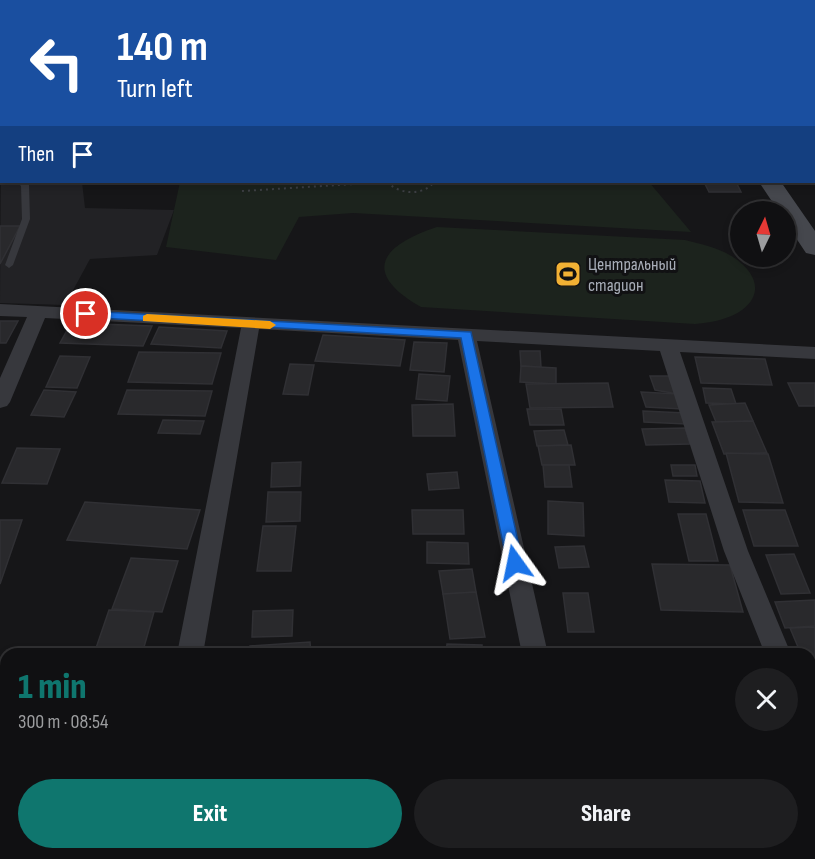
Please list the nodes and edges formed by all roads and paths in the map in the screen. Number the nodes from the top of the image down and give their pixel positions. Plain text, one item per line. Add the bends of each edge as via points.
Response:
1 (22, 183) edge
2 (371, 183) edge
3 (388, 183) edge
4 (433, 183) edge
5 (771, 183) edge
6 (242, 191) dead end
7 (815, 248) edge
8 (9, 265) dead end
9 (0, 310) edge
10 (38, 312) junction
11 (250, 324) junction
12 (466, 334) junction
13 (668, 345) junction
14 (815, 353) edge
15 (0, 402) edge
16 (191, 648) edge
17 (534, 648) edge
18 (776, 648) edge

1 - 8 lane via 26,219
2 - 6 path
3 - 4 path via 396,190 412,192 427,189
5 - 7 street
9 - 10 street
10 - 11 street
10 - 15 street
11 - 12 street
11 - 16 street
12 - 13 street
12 - 17 street
13 - 14 street
13 - 18 street via 736,551

